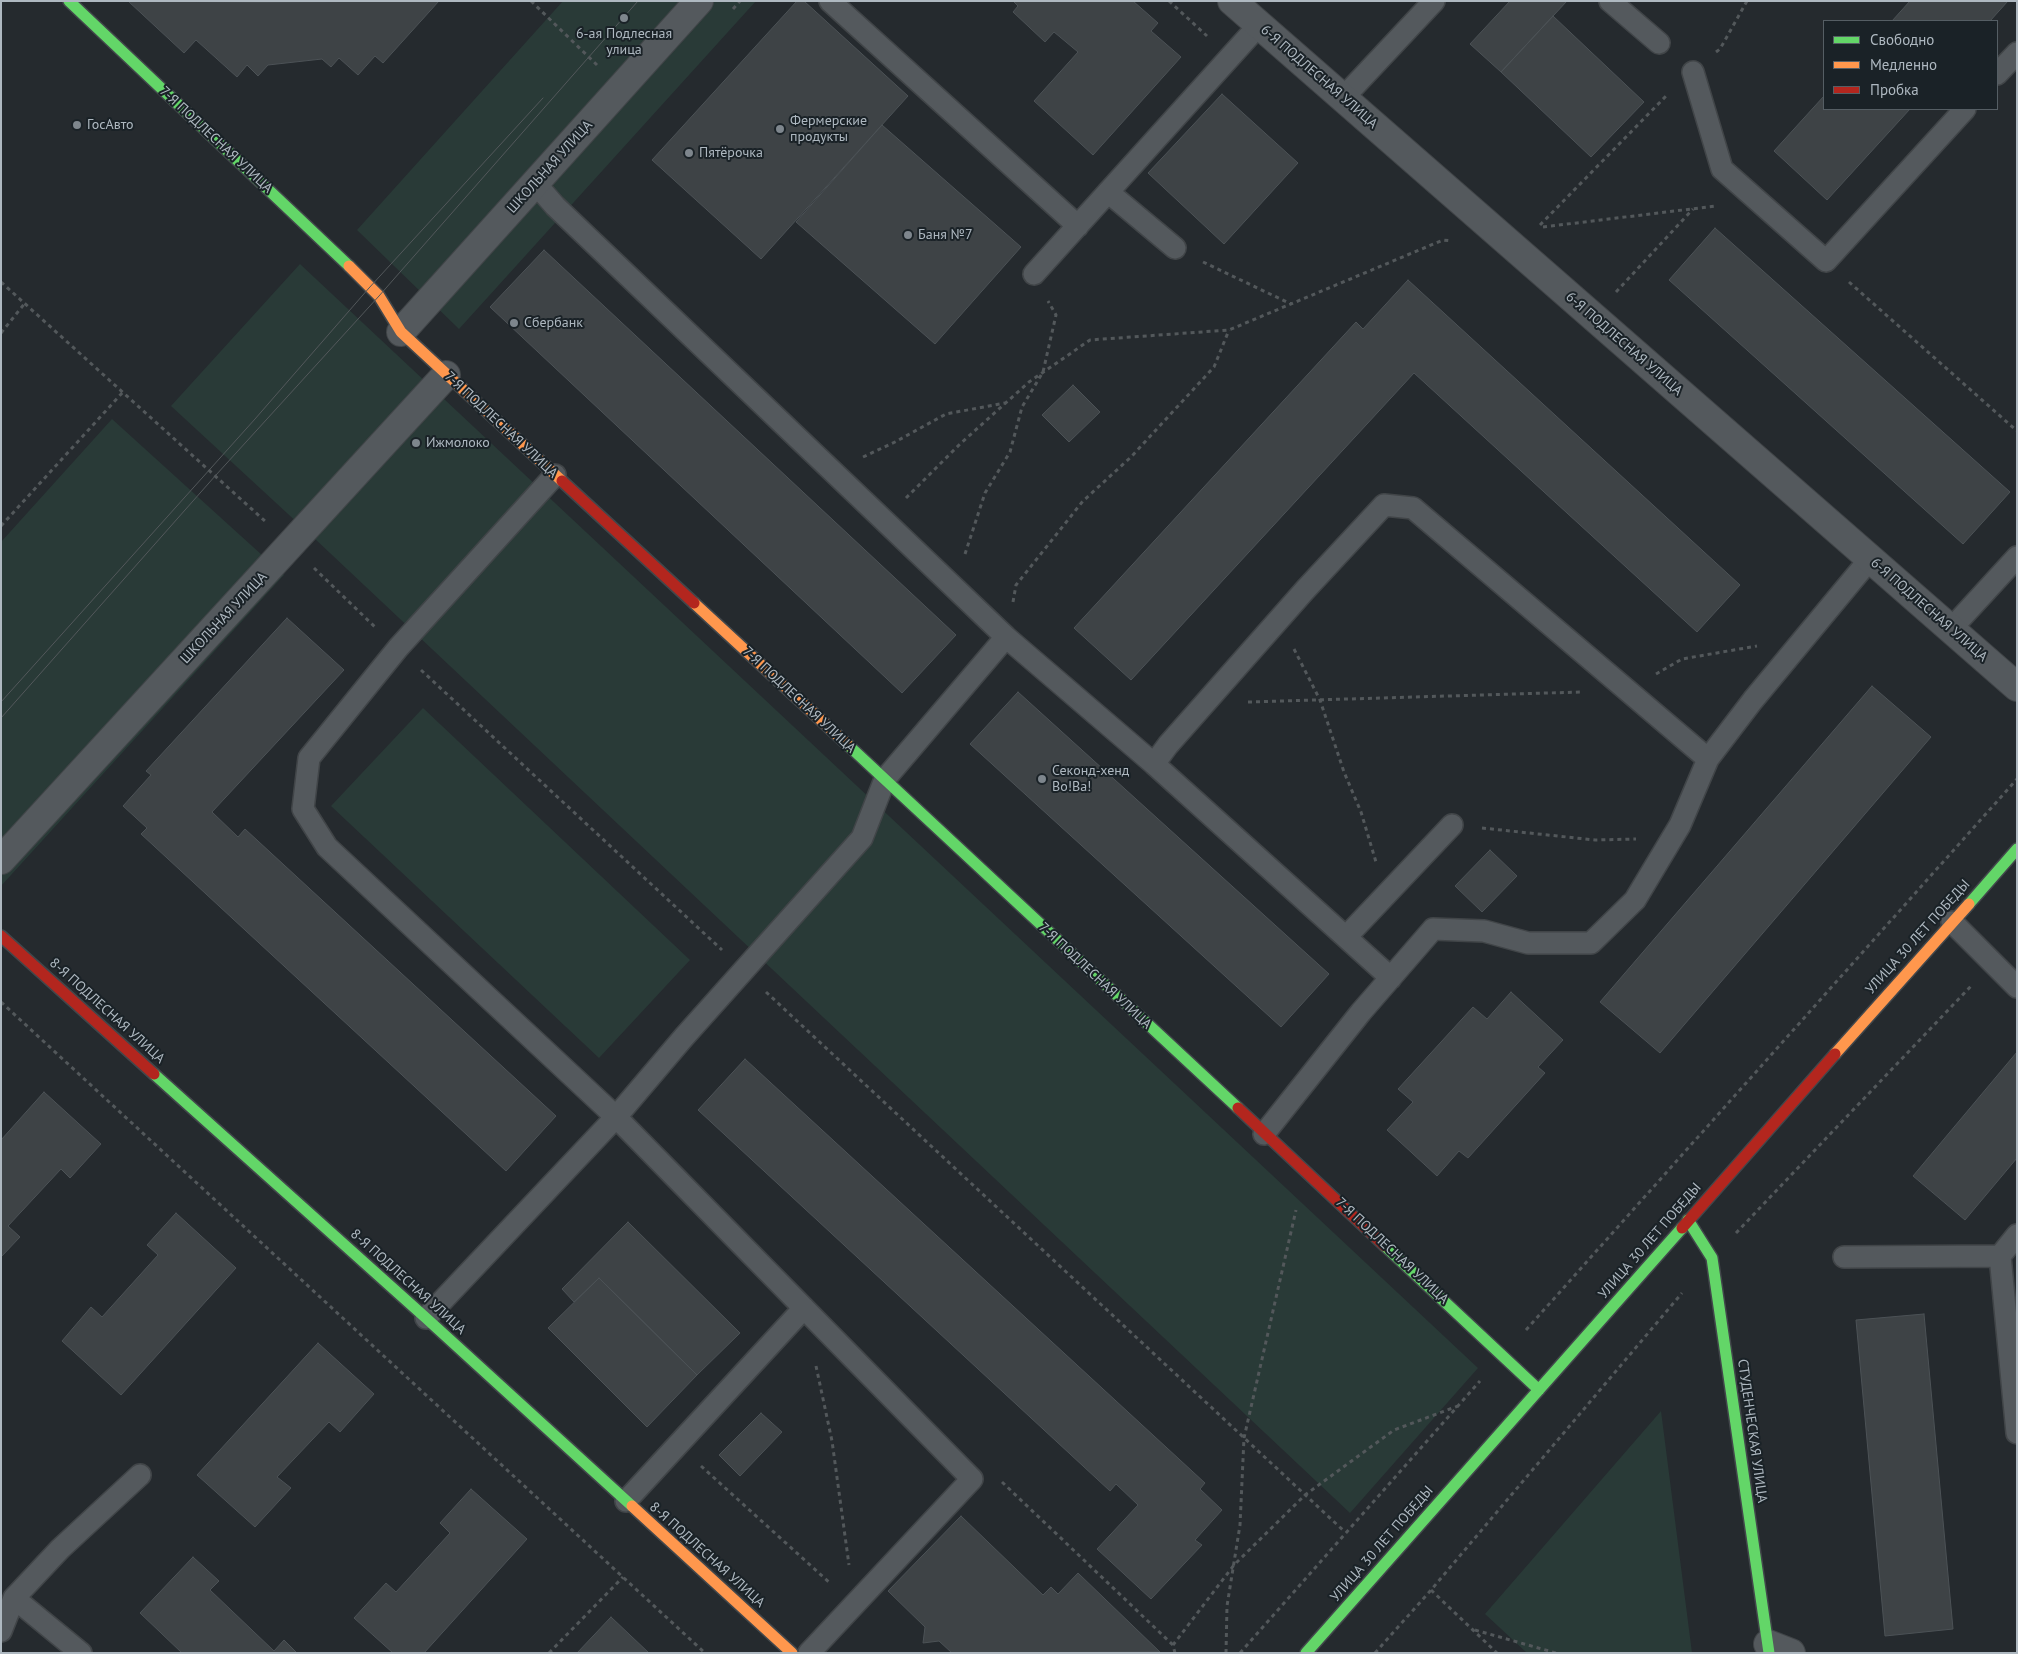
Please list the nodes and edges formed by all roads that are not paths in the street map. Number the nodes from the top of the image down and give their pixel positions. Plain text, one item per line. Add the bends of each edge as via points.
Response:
1 (69, 1) edge
2 (699, 1) edge
3 (830, 1) edge
4 (1232, 1) edge
5 (1434, 1) edge
6 (1610, 1) edge
7 (1259, 25) junction
8 (1660, 43) dead end
9 (2017, 53) edge
10 (1693, 72) road end
11 (1998, 73) edge
12 (1343, 98) junction
13 (1964, 110) edge
14 (535, 183) junction
15 (1108, 192) junction
16 (1078, 226) junction
17 (1175, 248) road end
18 (1034, 274) road end
19 (401, 332) junction
20 (446, 375) junction
21 (555, 475) junction
22 (2017, 557) edge
23 (1870, 559) junction
24 (1951, 629) junction
25 (1006, 637) junction
26 (2017, 687) edge
27 (1708, 759) junction
28 (1154, 764) junction
29 (885, 779) junction
30 (1452, 825) road end
31 (2017, 849) edge
32 (1, 860) edge
33 (1952, 922) junction
34 (1, 936) edge
35 (1346, 937) junction
36 (1391, 978) junction
37 (2017, 987) edge
38 (616, 1117) junction
39 (1264, 1134) junction
40 (1688, 1220) junction
41 (2017, 1235) edge
42 (2000, 1256) junction
43 (1844, 1257) dead end
44 (804, 1308) junction
45 (426, 1318) junction
46 (1539, 1390) junction
47 (2017, 1433) edge
48 (140, 1474) dead end
49 (626, 1501) junction
50 (14, 1598) junction
51 (1, 1632) edge
52 (1776, 1650) edge
53 (81, 1653) edge
54 (792, 1653) edge
55 (809, 1653) edge
56 (1306, 1653) edge

1 - 19 street, 7-Я ПОДЛЕСНАЯ УЛИЦА via 379,296
2 - 14 street, ШКОЛЬНАЯ УЛИЦА
3 - 16 lane
4 - 7 street, 6-Я ПОДЛЕСНАЯ УЛИЦА
5 - 12 lane
6 - 8 lane
7 - 12 street, 6-Я ПОДЛЕСНАЯ УЛИЦА
7 - 15 lane
9 - 11 lane
10 - 13 lane via 1722,169 1826,261
12 - 23 street, 6-Я ПОДЛЕСНАЯ УЛИЦА
14 - 19 street, ШКОЛЬНАЯ УЛИЦА
14 - 25 lane via 555,206
15 - 16 lane
15 - 17 lane
16 - 18 lane
19 - 20 street, 7-Я ПОДЛЕСНАЯ УЛИЦА
20 - 21 street, 7-Я ПОДЛЕСНАЯ УЛИЦА
20 - 32 street, ШКОЛЬНАЯ УЛИЦА
21 - 29 street, 7-Я ПОДЛЕСНАЯ УЛИЦА
21 - 38 lane via 398,648 309,758 303,809 327,847
22 - 24 lane
23 - 24 street, 6-Я ПОДЛЕСНАЯ УЛИЦА
23 - 27 lane
24 - 26 street, 6-Я ПОДЛЕСНАЯ УЛИЦА
25 - 28 lane
25 - 29 lane
27 - 28 lane via 1414,508 1384,505 1279,619
27 - 36 lane via 1680,825 1635,900 1592,943 1528,943 1484,931 1433,929
28 - 35 lane
29 - 38 lane via 862,838
29 - 39 street, 7-Я ПОДЛЕСНАЯ УЛИЦА
30 - 35 lane
31 - 33 street, УЛИЦА 30 ЛЕТ ПОБЕДЫ
33 - 37 lane
33 - 40 street, УЛИЦА 30 ЛЕТ ПОБЕДЫ
34 - 45 street, 8-Я ПОДЛЕСНАЯ УЛИЦА
35 - 36 lane
36 - 39 lane
38 - 44 lane
38 - 45 lane
39 - 46 street, 7-Я ПОДЛЕСНАЯ УЛИЦА
40 - 46 street, УЛИЦА 30 ЛЕТ ПОБЕДЫ
40 - 52 street, СТУДЕНЧЕСКАЯ УЛИЦА via 1712,1258
41 - 42 lane
42 - 43 lane
42 - 47 lane
44 - 49 lane
44 - 55 lane via 972,1480
45 - 49 street, 8-Я ПОДЛЕСНАЯ УЛИЦА
46 - 56 street, УЛИЦА 30 ЛЕТ ПОБЕДЫ
48 - 50 lane via 60,1549
49 - 54 street, 8-Я ПОДЛЕСНАЯ УЛИЦА
50 - 51 lane
50 - 53 lane

